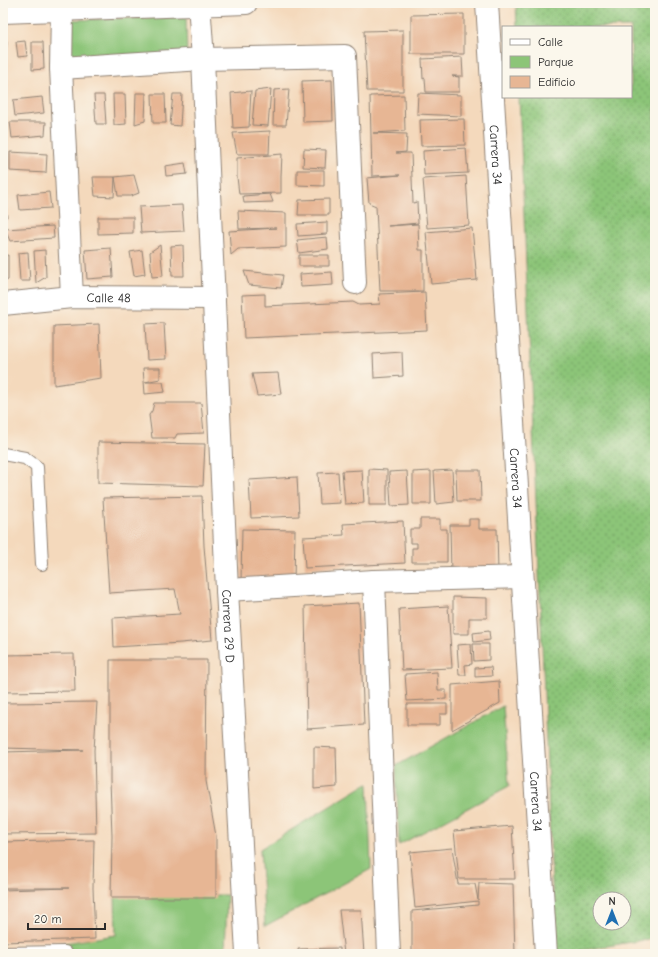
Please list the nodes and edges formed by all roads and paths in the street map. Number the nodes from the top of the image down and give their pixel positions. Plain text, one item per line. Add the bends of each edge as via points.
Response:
1 (246, 3) edge
2 (487, 3) edge
3 (199, 4) edge
4 (62, 10) junction
5 (3, 12) edge
6 (204, 58) junction
7 (61, 68) junction
8 (355, 283) dead end
9 (72, 297) junction
10 (214, 298) junction
11 (3, 304) edge
12 (3, 454) edge
13 (42, 564) dead end
14 (522, 577) junction
15 (374, 581) junction
16 (227, 590) junction
17 (3, 953) edge
18 (67, 954) edge
19 (248, 954) edge
20 (389, 954) edge
21 (546, 954) edge

1 - 3 street
2 - 14 street, Carrera 34
3 - 4 street
3 - 6 street, Carrera 29 D
4 - 5 street
4 - 7 street
6 - 7 street
6 - 8 street via 345,56
6 - 10 street, Carrera 29 D
7 - 9 street
9 - 10 street, Calle 48
9 - 11 street, Calle 48
10 - 16 street, Carrera 29 D
12 - 13 lane via 25,458 37,467
14 - 15 street
14 - 21 street, Carrera 34
15 - 16 street
15 - 20 street
16 - 19 street, Carrera 29 D
17 - 18 lane

